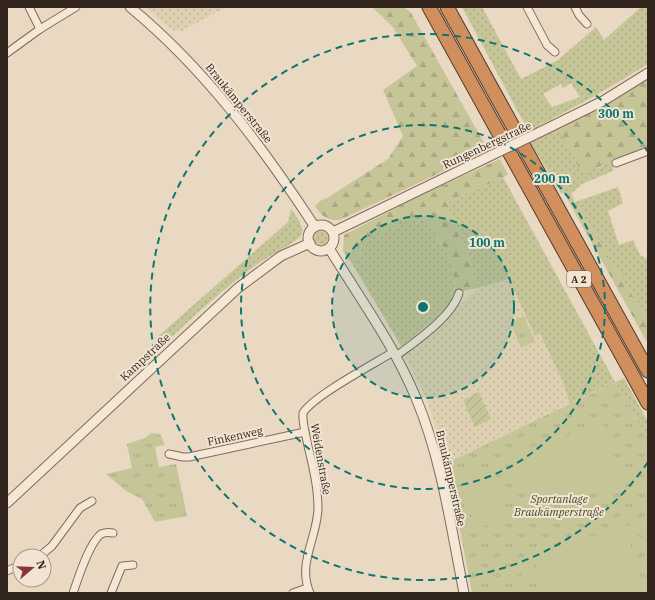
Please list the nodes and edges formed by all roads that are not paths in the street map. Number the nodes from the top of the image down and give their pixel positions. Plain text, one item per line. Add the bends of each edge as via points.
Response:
1 (29, 7) edge
2 (76, 7) edge
3 (130, 7) edge
4 (429, 7) edge
5 (447, 7) edge
6 (527, 7) edge
7 (575, 7) edge
8 (587, 24) dead end
9 (40, 29) junction
10 (555, 52) dead end
11 (7, 53) edge
12 (648, 72) edge
13 (648, 151) edge
14 (616, 163) dead end
15 (315, 227) junction
16 (333, 232) junction
17 (310, 243) junction
18 (329, 248) junction
19 (460, 293) dead end
20 (395, 354) junction
21 (648, 371) edge
22 (648, 403) edge
23 (305, 432) junction
24 (169, 454) dead end
25 (92, 500) dead end
26 (7, 503) edge
27 (113, 533) dead end
28 (50, 548) edge
29 (133, 565) dead end
30 (308, 590) edge
31 (73, 593) edge
32 (111, 593) edge
33 (293, 593) edge
34 (464, 593) edge

1 - 9 street
2 - 9 street
3 - 15 street, Braukämperstraße via 179,51 224,101 261,148
4 - 22 highway, A 2
5 - 21 highway, A 2
6 - 10 street via 547,46
7 - 8 street
9 - 11 street
12 - 16 street, Rungenbergstraße, bridge via 603,101
13 - 14 street
15 - 16 street via 324,225
15 - 17 street via 310,232
16 - 18 street via 334,242
17 - 18 street via 316,249
17 - 26 street, Kampstraße via 282,256 238,288
18 - 20 street, Braukämperstraße
19 - 20 street, Weidenstraße via 449,311 420,338
20 - 23 street, Weidenstraße via 335,387 310,405 304,413
20 - 34 street, Braukämperstraße via 417,399 432,442
23 - 24 street, Finkenweg via 189,456
23 - 30 street, Weidenstraße via 318,500 318,512 306,561
25 - 28 street via 80,508
27 - 31 street via 106,532 96,540
29 - 32 street via 122,566
30 - 33 street

